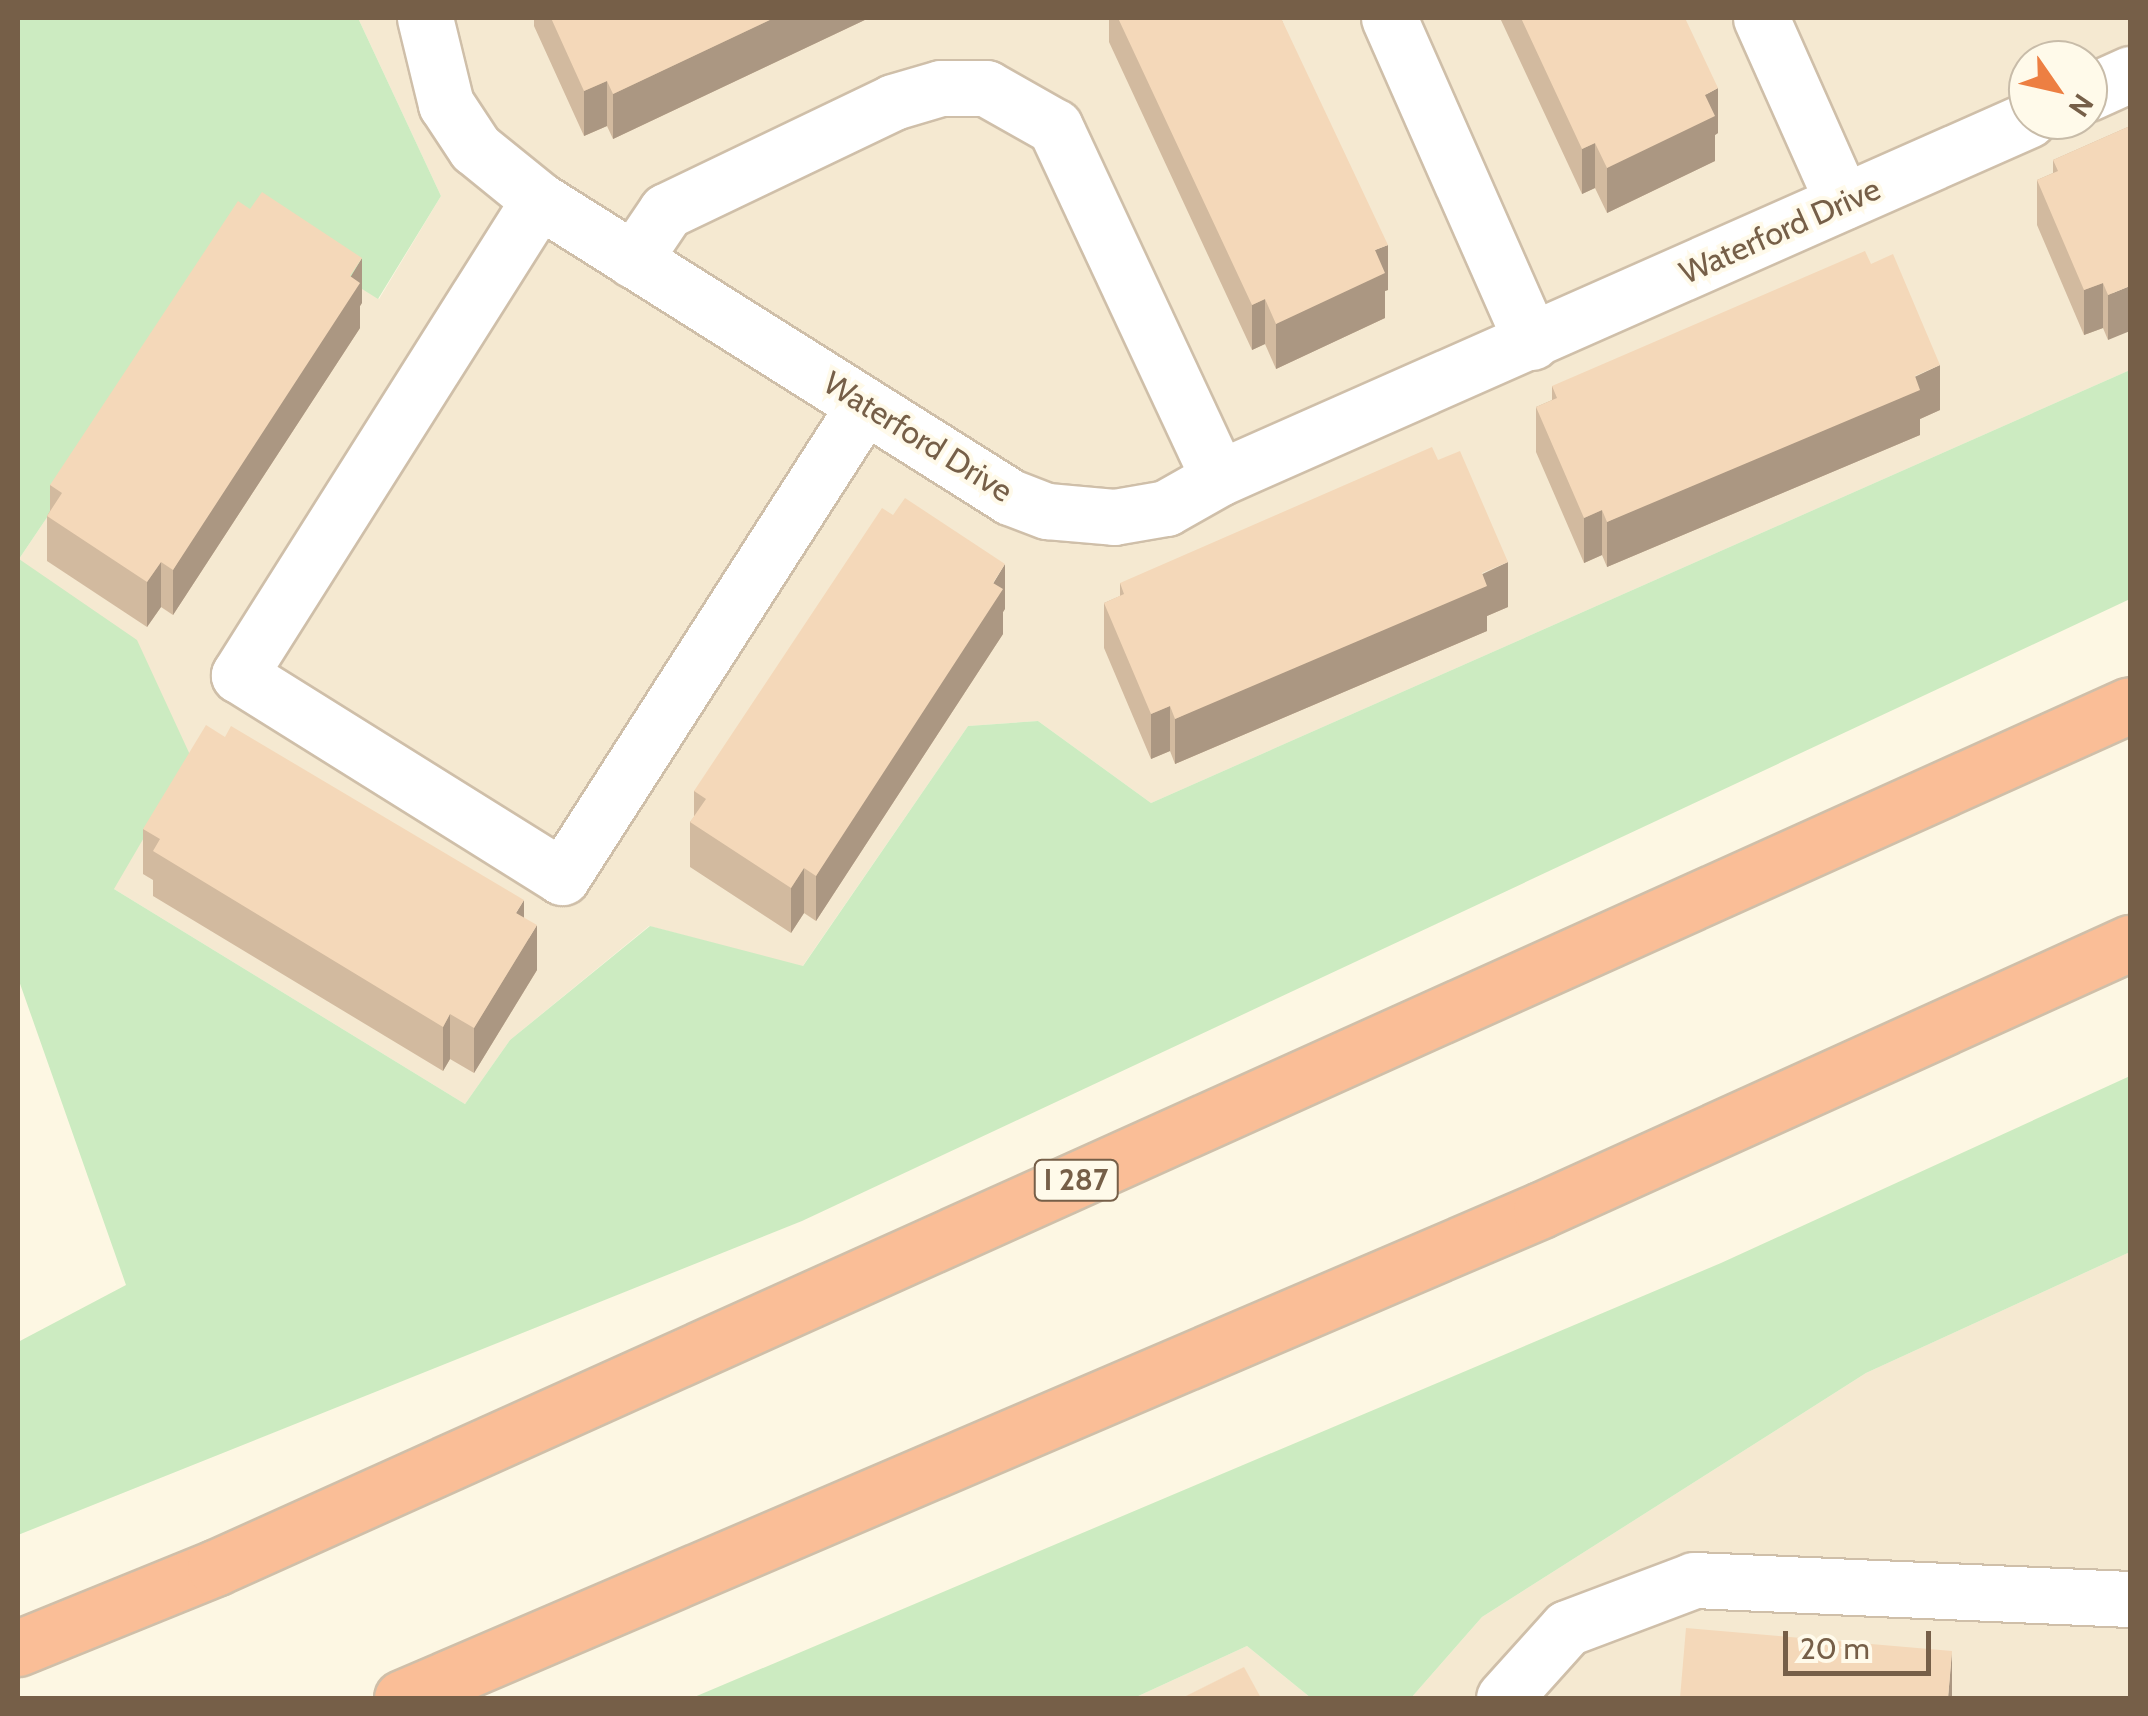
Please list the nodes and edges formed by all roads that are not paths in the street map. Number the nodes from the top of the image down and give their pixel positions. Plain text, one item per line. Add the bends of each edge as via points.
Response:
1 (425, 18) edge
2 (1389, 18) edge
3 (1761, 18) edge
4 (2008, 129) edge
5 (539, 200) junction
6 (1843, 202) junction
7 (634, 260) junction
8 (1532, 342) junction
9 (864, 406) junction
10 (1219, 478) junction
11 (2130, 705) edge
12 (2130, 943) edge
13 (2130, 1600) edge
14 (18, 1648) edge
15 (402, 1698) edge
16 (1504, 1698) edge

1 - 5 street, Waterford Drive via 446,104 474,148
2 - 8 street
3 - 6 street
4 - 6 street, Waterford Drive
5 - 7 street, Waterford Drive
5 - 9 street via 239,675 562,877
6 - 8 street, Waterford Drive
7 - 9 street, Waterford Drive
7 - 10 street via 666,212 684,203 892,102 940,88 986,88 1055,127
8 - 10 street, Waterford Drive
9 - 10 street, Waterford Drive via 972,475 1047,510 1114,516 1166,508
11 - 14 highway, I 287 via 215,1568
12 - 15 highway via 1541,1210
13 - 16 street via 1694,1580 1567,1628

